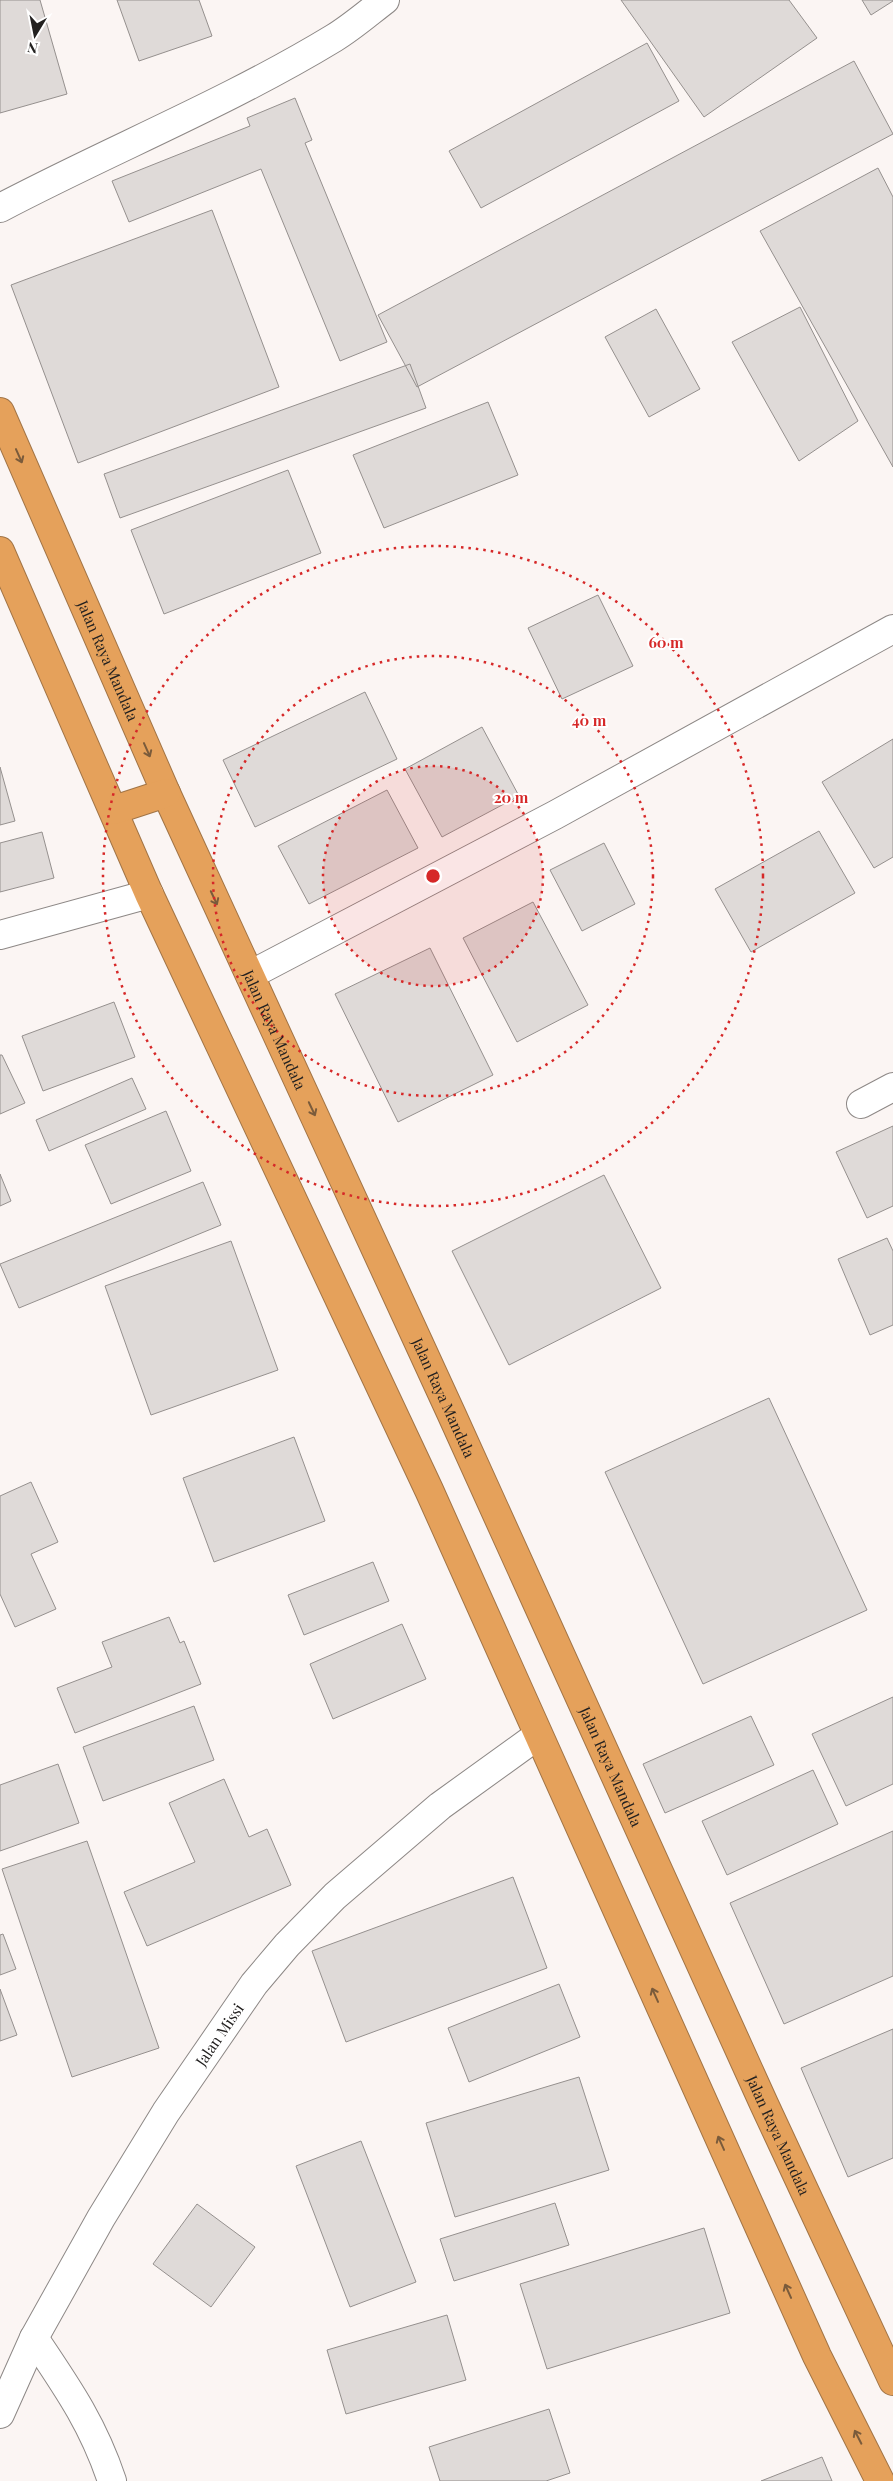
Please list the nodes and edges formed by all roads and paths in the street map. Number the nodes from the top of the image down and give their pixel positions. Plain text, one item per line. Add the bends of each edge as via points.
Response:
1 (385, 0) edge
2 (0, 208) edge
3 (0, 412) edge
4 (0, 551) edge
5 (893, 629) edge
6 (166, 793) junction
7 (114, 810) junction
8 (149, 894) junction
9 (0, 935) edge
10 (250, 975) junction
11 (893, 1087) edge
12 (861, 1104) dead end
13 (537, 1736) junction
14 (34, 2338) junction
15 (893, 2380) edge
16 (0, 2414) edge
17 (112, 2481) edge
18 (880, 2481) edge

1 - 2 street via 335,38 198,112
3 -> 6 highway, Jalan Raya Mandala
4 - 7 highway
5 - 10 street via 555,815
6 - 7 highway
6 -> 10 highway, Jalan Raya Mandala
7 - 8 highway
8 - 9 street
8 - 13 highway via 424,1481
10 -> 15 highway, Jalan Raya Mandala
11 - 12 street
13 - 14 street, Jalan Missi via 440,1806 335,1896 260,1977 166,2112 101,2218
18 -> 13 highway via 817,2356
14 - 16 street, Jalan Missi
14 - 17 street via 79,2404

